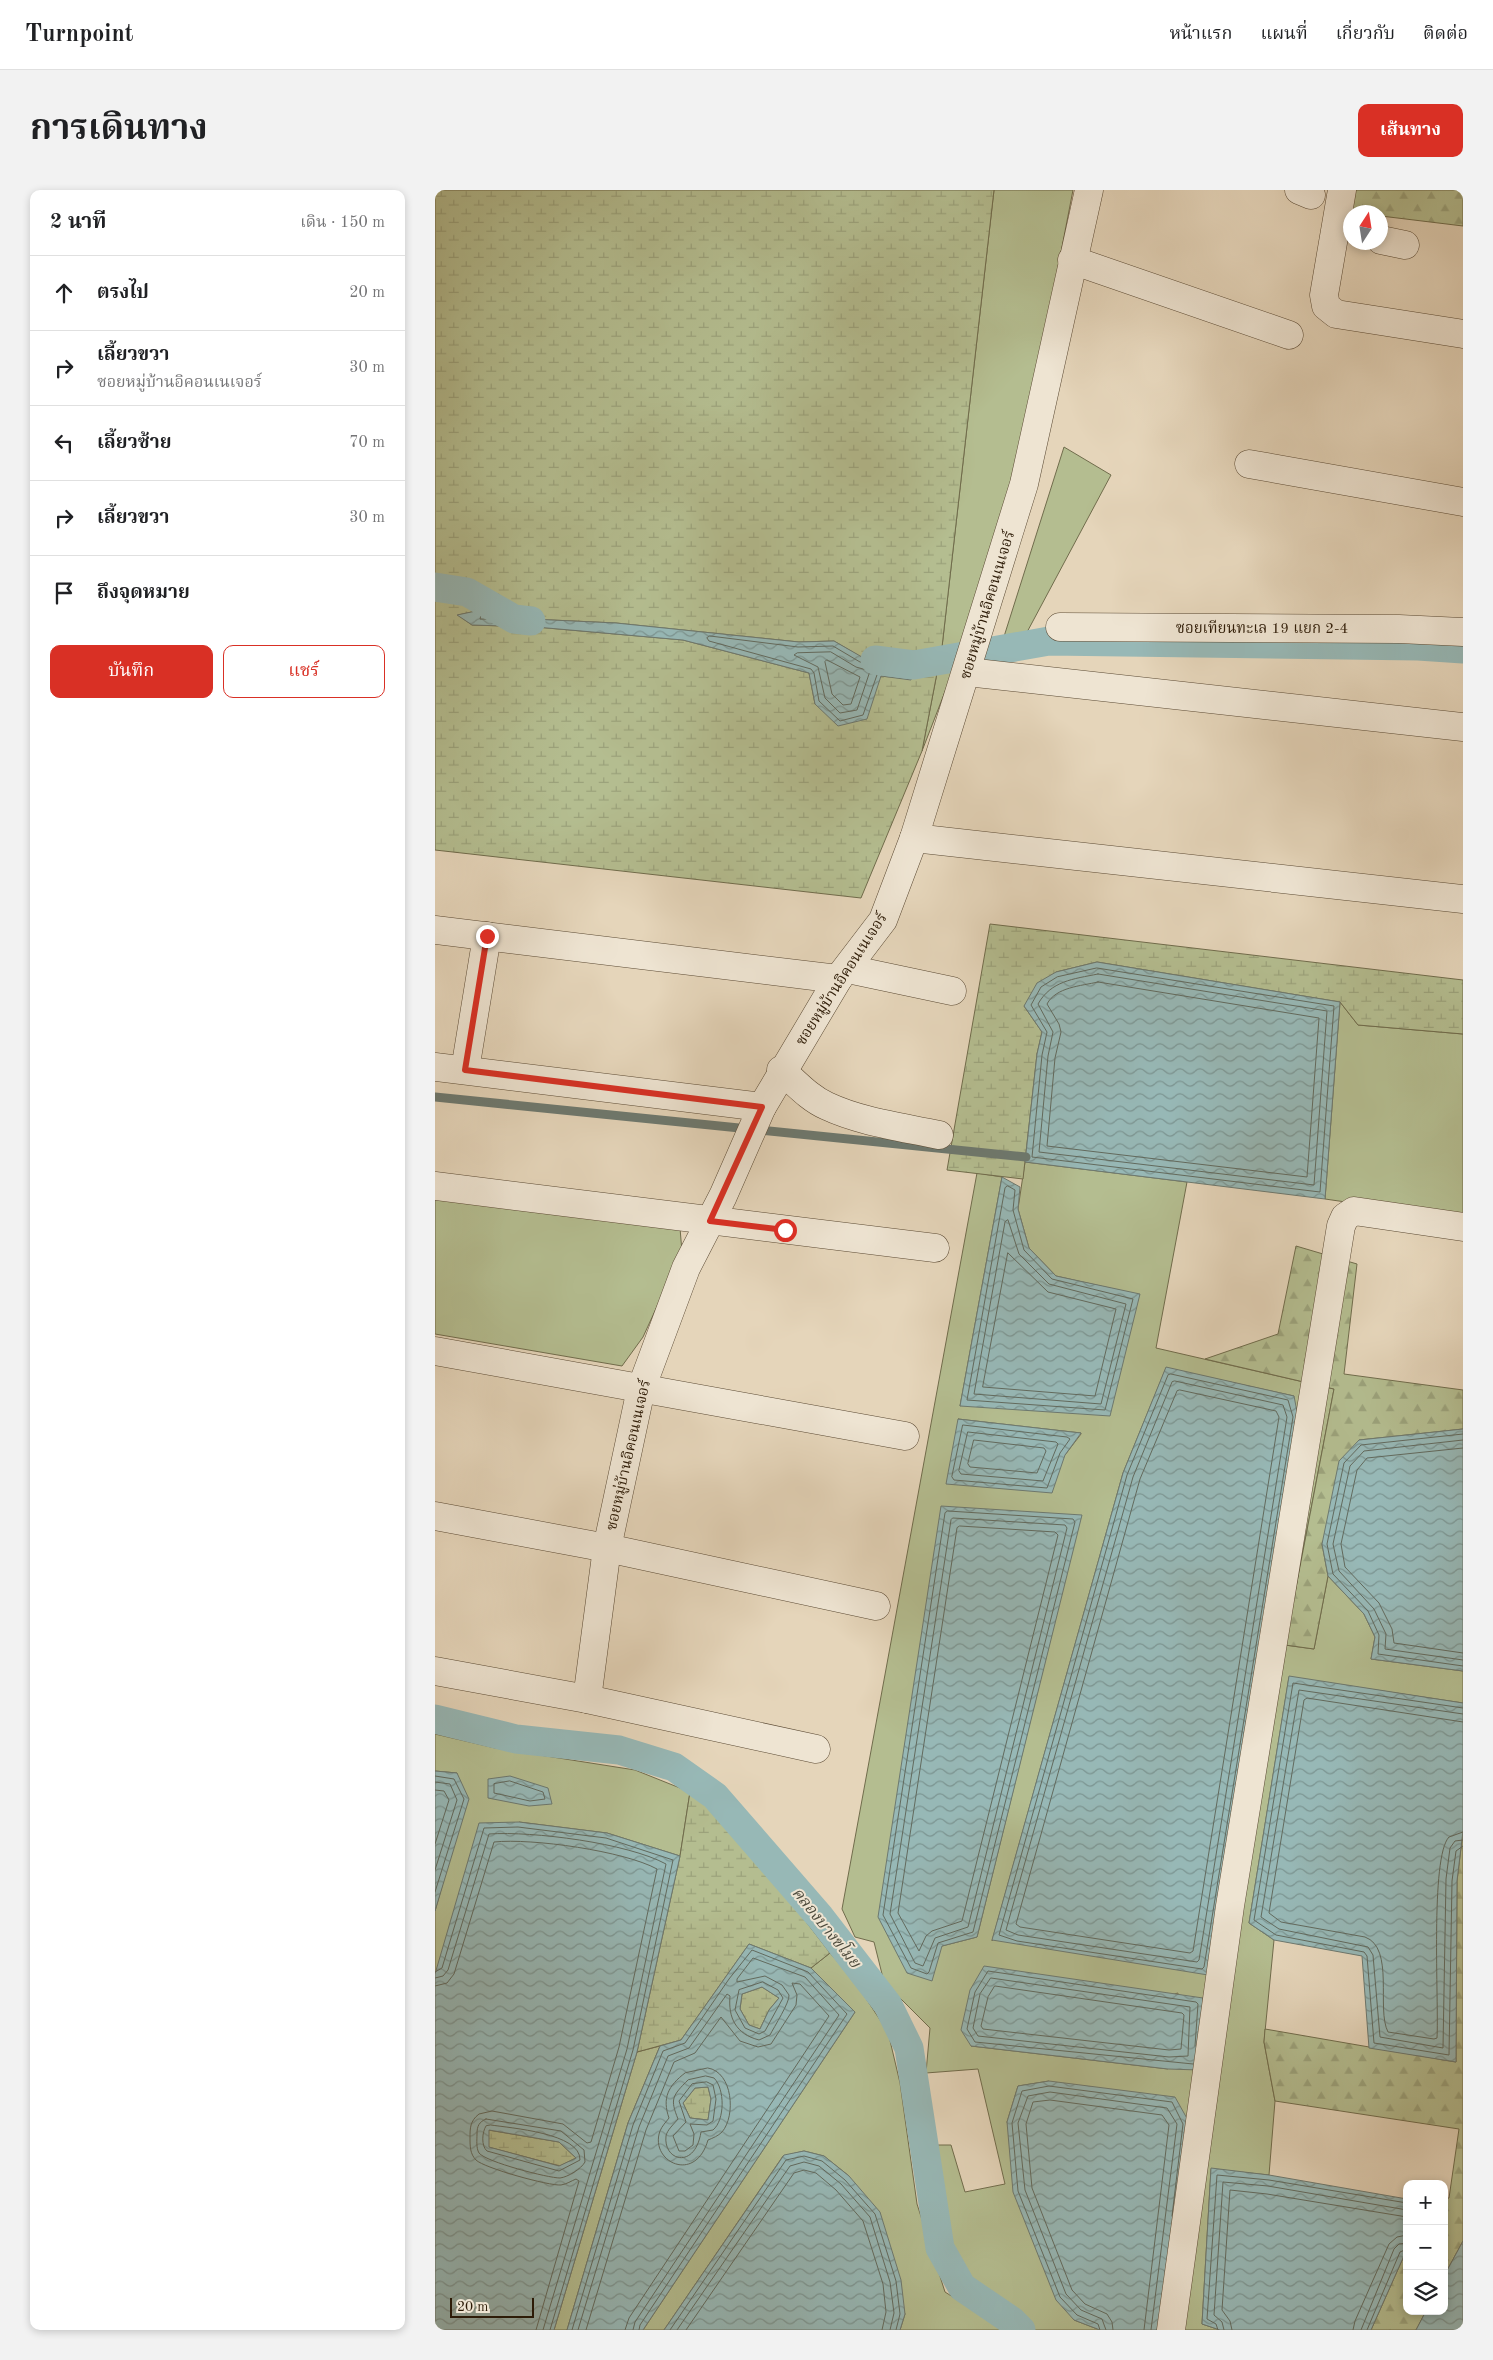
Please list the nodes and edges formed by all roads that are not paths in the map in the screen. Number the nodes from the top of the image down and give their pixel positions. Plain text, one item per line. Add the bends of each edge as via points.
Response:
1 (1089, 190) edge
2 (1342, 190) edge
3 (1343, 233) edge
4 (1072, 260) junction
5 (1463, 334) edge
6 (1289, 336) dead end
7 (1249, 464) dead end
8 (1463, 502) edge
9 (1060, 627) dead end
10 (1463, 632) edge
11 (967, 672) junction
12 (1463, 727) edge
13 (914, 838) junction
14 (1463, 899) edge
15 (435, 930) edge
16 (487, 936) junction
17 (843, 974) junction
18 (952, 990) dead end
19 (435, 1067) edge
20 (465, 1070) junction
21 (781, 1070) junction
22 (755, 1123) junction
23 (939, 1136) dead end
24 (435, 1186) edge
25 (710, 1221) junction
26 (1463, 1228) edge
27 (935, 1248) dead end
28 (435, 1351) edge
29 (641, 1389) junction
30 (905, 1436) dead end
31 (435, 1516) edge
32 (607, 1548) junction
33 (876, 1606) dead end
34 (435, 1671) edge
35 (587, 1699) junction
36 (816, 1749) dead end
37 (1171, 2330) edge

1 - 4 street, ซอยหมู่บ้านอิคอนเนเจอร์
2 - 3 street
3 - 5 street via 1325,295 1326,306 1336,314
4 - 6 street
4 - 11 street, ซอยหมู่บ้านอิคอนเนเจอร์ via 1024,484
7 - 8 street
9 - 10 street, ซอยเทียนทะเล 19 แยก 2-4
11 - 12 street
11 - 13 street, ซอยหมู่บ้านอิคอนเนเจอร์
13 - 14 street
13 - 17 street, ซอยหมู่บ้านอิคอนเนเจอร์ via 883,920
15 - 16 street
16 - 17 street
16 - 20 street
17 - 18 street
17 - 21 street, ซอยหมู่บ้านอิคอนเนเจอร์
19 - 20 street
20 - 22 street
21 - 22 street, ซอยหมู่บ้านอิคอนเนเจอร์
21 - 23 street via 807,1094 827,1106 853,1116
22 - 25 street, ซอยหมู่บ้านอิคอนเนเจอร์
24 - 25 street
25 - 27 street
25 - 29 street, ซอยหมู่บ้านอิคอนเนเจอร์ via 686,1268
26 - 37 street via 1354,1211 1345,1217 1341,1226 1230,1906
28 - 29 street
29 - 30 street
29 - 32 street, ซอยหมู่บ้านอิคอนเนเจอร์
31 - 32 street
32 - 33 street
32 - 35 street, ซอยหมู่บ้านอิคอนเนเจอร์
34 - 35 street
35 - 36 street

